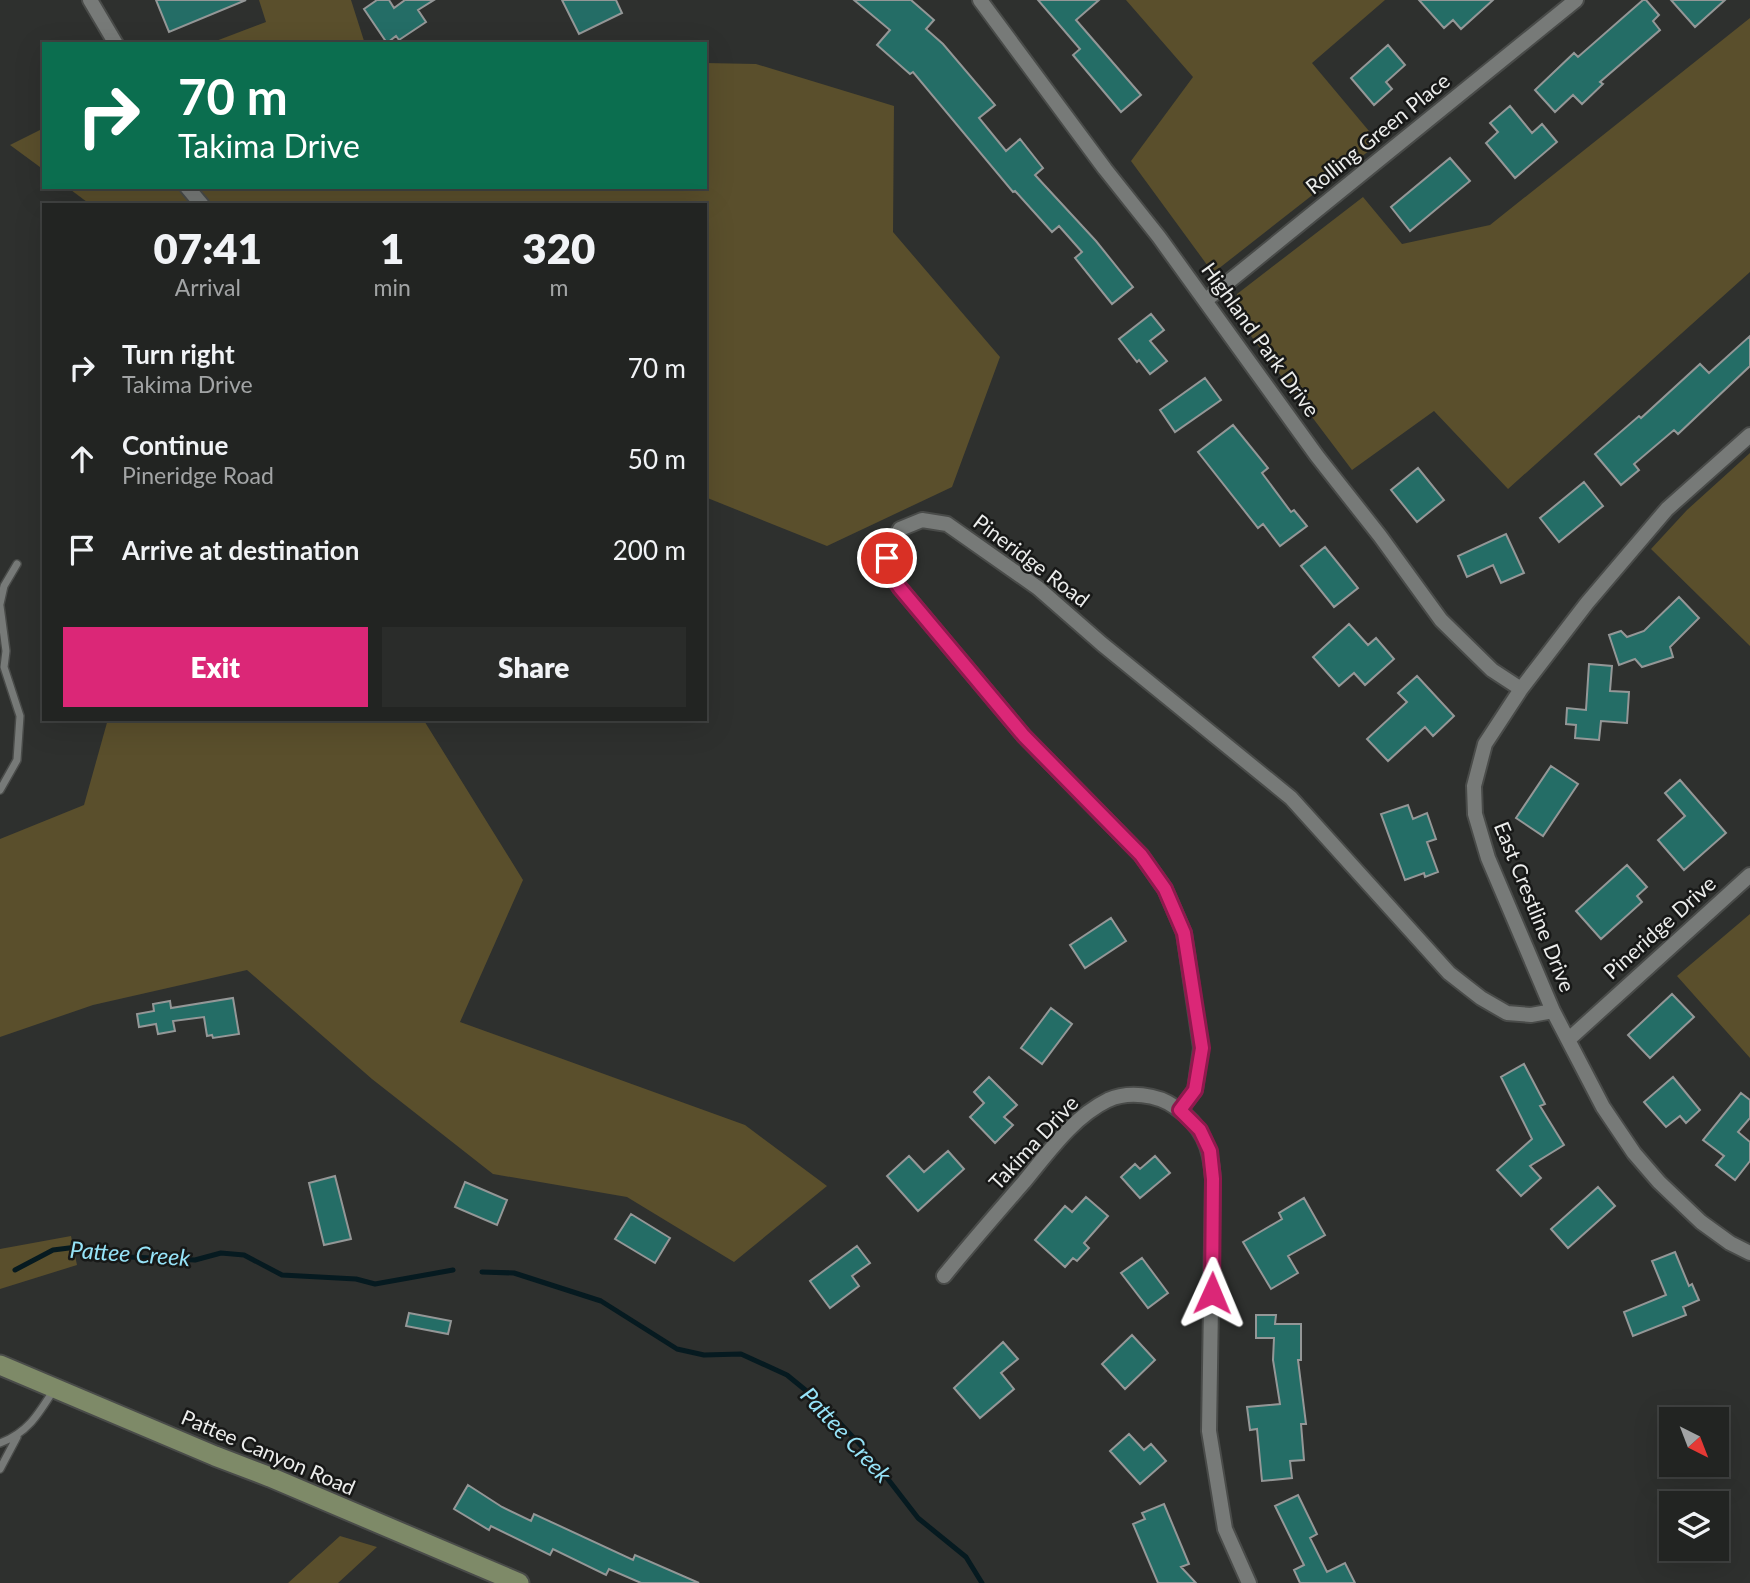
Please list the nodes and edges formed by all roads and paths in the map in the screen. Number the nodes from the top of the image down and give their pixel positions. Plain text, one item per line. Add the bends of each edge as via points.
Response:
1 (90, 0) edge
2 (980, 0) edge
3 (1576, 0) edge
4 (115, 42) edge
5 (189, 189) edge
6 (200, 203) edge
7 (1206, 300) junction
8 (1750, 435) edge
9 (17, 564) dead end
10 (0, 605) edge
11 (2, 665) edge
12 (1521, 689) junction
13 (0, 790) edge
14 (1750, 875) edge
15 (1553, 1011) junction
16 (1568, 1041) junction
17 (1180, 1110) junction
18 (1750, 1253) edge
19 (944, 1276) dead end
20 (0, 1365) edge
21 (55, 1387) junction
22 (18, 1436) junction
23 (0, 1443) edge
24 (0, 1469) edge
25 (519, 1583) edge
26 (1249, 1583) edge

1 - 4 street
2 - 7 street, Highland Park Drive
3 - 7 street, Rolling Green Place
5 - 6 street
7 - 12 street, Highland Park Drive via 1441,620 1492,670
8 - 12 street, East Crestline Drive via 1667,509
9 - 10 lane via 4,586
10 - 11 lane via 6,651
11 - 13 lane via 20,716 17,760
12 - 15 street, East Crestline Drive via 1485,744 1474,786 1475,814 1488,858
14 - 16 street, Pineridge Drive
15 - 16 street, East Crestline Drive
15 - 17 street, Pineridge Road via 1507,1013 1449,973 1291,798 1038,588 947,524 922,520 900,529 887,558 892,576 1024,736 1141,855 1165,889 1184,933 1202,1048 1195,1090
16 - 18 street, East Crestline Drive via 1634,1153 1701,1222
17 - 19 street, Takima Drive via 1160,1099 1127,1095 1090,1112 1057,1142
17 - 26 street, Takima Drive via 1200,1130 1210,1151 1209,1431 1225,1529
20 - 21 street, Pattee Canyon Road
21 - 22 lane
21 - 25 street, Pattee Canyon Road
22 - 23 lane
22 - 24 lane

